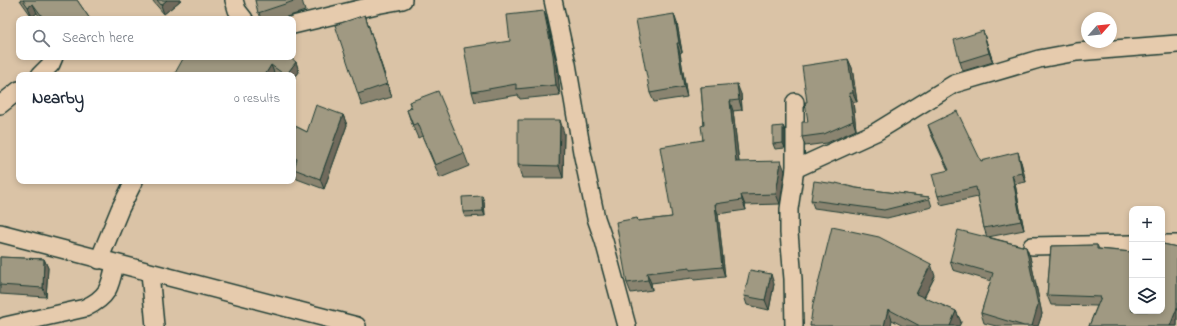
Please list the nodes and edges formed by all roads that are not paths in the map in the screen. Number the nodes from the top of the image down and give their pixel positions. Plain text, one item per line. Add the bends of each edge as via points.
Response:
1 (234, 0) edge
2 (403, 0) edge
3 (553, 0) edge
4 (375, 2) edge
5 (242, 16) edge
6 (296, 24) edge
7 (1177, 44) edge
8 (53, 60) edge
9 (43, 72) edge
10 (16, 92) edge
11 (795, 102) dead end
12 (0, 105) edge
13 (795, 168) junction
14 (132, 184) edge
15 (0, 233) edge
16 (1129, 244) edge
17 (1165, 244) edge
18 (1177, 244) edge
19 (1032, 246) dead end
20 (107, 262) junction
21 (150, 273) junction
22 (6, 326) edge
23 (155, 326) edge
24 (357, 326) edge
25 (627, 326) edge
26 (794, 326) edge

1 - 5 street
2 - 4 street
3 - 25 street via 596,218
4 - 6 street
7 - 13 street via 1077,52 954,84 876,132
8 - 9 street
10 - 12 street
11 - 13 street
13 - 26 street via 789,209
14 - 20 street via 120,209
15 - 20 street
16 - 19 street
17 - 18 street
20 - 21 street
20 - 22 street via 110,288 97,302 85,308
21 - 23 street
21 - 24 street

